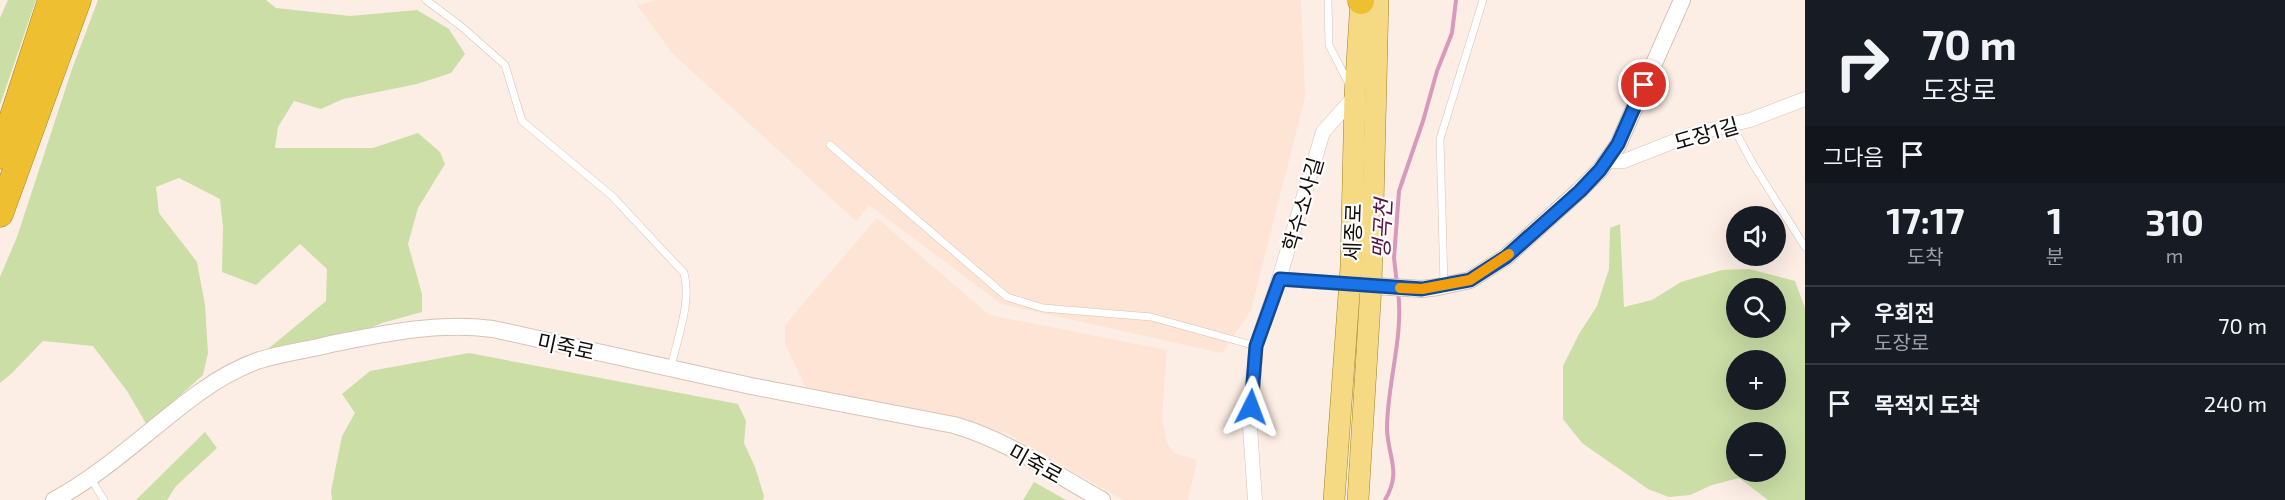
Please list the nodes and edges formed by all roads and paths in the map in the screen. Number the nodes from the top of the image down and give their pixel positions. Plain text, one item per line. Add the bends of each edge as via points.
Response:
1 (51, 0) edge
2 (78, 0) edge
3 (426, 0) edge
4 (1328, 0) edge
5 (1361, 0) edge
6 (1378, 0) edge
7 (1483, 0) edge
8 (1682, 0) edge
9 (1355, 96) junction
10 (1805, 99) edge
11 (1732, 124) junction
12 (830, 144) dead end
13 (0, 156) edge
14 (1606, 161) junction
15 (0, 214) edge
16 (1805, 247) edge
17 (1280, 279) junction
18 (1350, 284) junction
19 (1444, 285) junction
20 (1379, 286) junction
21 (1256, 346) junction
22 (670, 369) junction
23 (91, 479) junction
24 (54, 500) edge
25 (104, 500) edge
26 (1102, 500) edge
27 (1255, 500) edge
28 (1334, 500) edge
29 (1358, 500) edge

1 - 13 highway
2 - 15 highway
3 - 22 lane via 505,65 522,121 612,196 684,273 686,295
4 - 9 lane via 1329,45
5 - 9 main road, 세종로
6 - 20 main road, 세종로
7 - 19 lane via 1440,139
8 - 14 street via 1618,144
9 - 17 street, 학수소사길 via 1323,132
9 - 18 main road, 세종로
10 - 11 street, 도장1길
11 - 14 street, 도장1길 via 1690,135 1624,161
11 - 16 lane
12 - 21 lane via 1007,297 1043,308 1151,317
14 - 19 street via 1580,191 1506,257 1470,280
17 - 18 street
17 - 21 street, 학수소사길
18 - 20 street
18 - 28 main road, 세종로
19 - 20 street via 1422,289
20 - 29 main road, 세종로
21 - 27 street, 학수소사길 via 1250,427
22 - 23 street, 미죽로 via 494,329 443,326 400,330 260,360 240,369 199,392
22 - 26 street, 미죽로 via 954,425 976,432
23 - 24 street, 미죽로
23 - 25 lane

